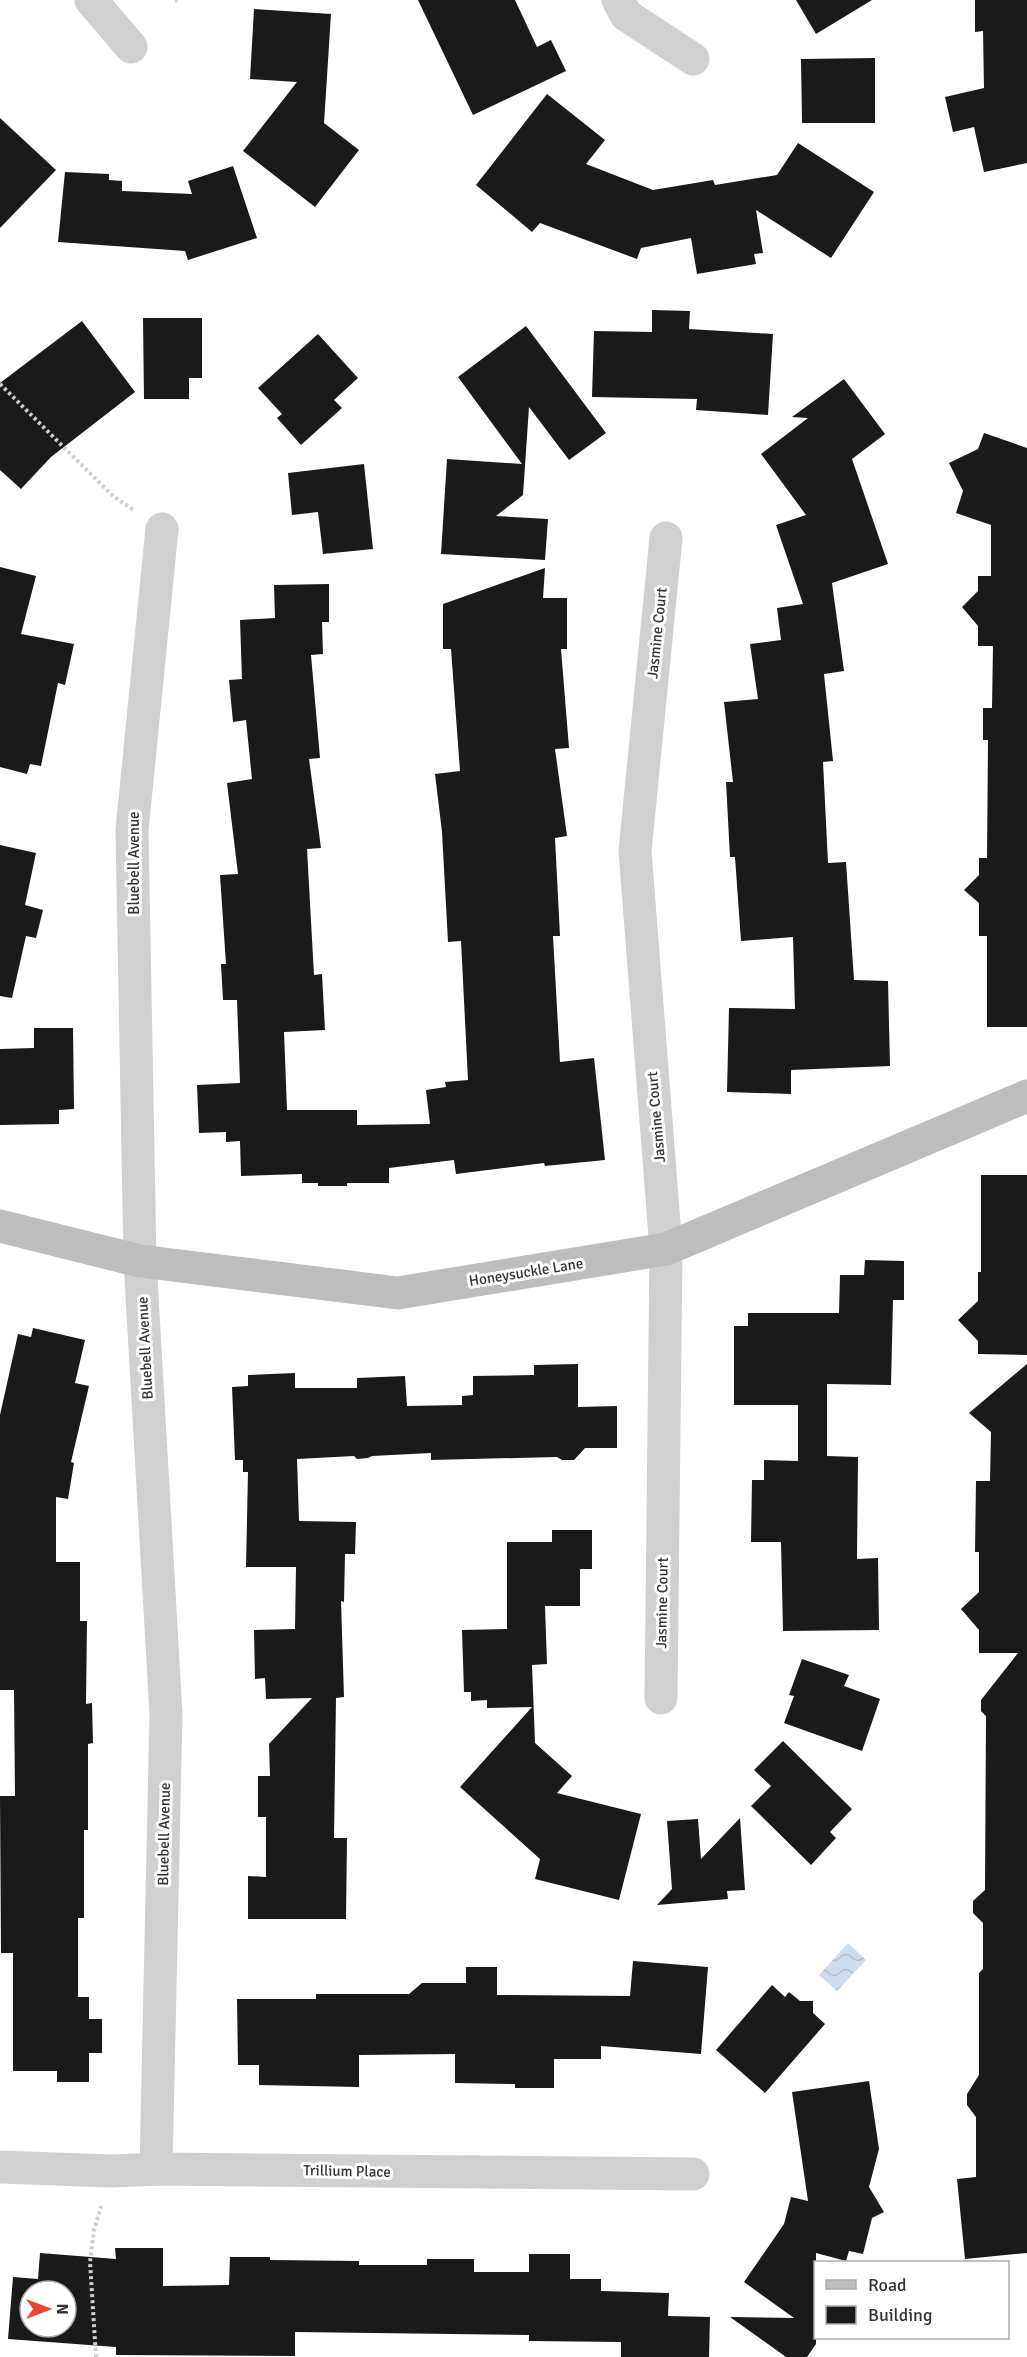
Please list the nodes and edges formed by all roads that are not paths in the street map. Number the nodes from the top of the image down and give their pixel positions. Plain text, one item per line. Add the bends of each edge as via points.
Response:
1 (91, 0) edge
2 (618, 0) edge
3 (131, 47) dead end
4 (693, 59) dead end
5 (162, 529) dead end
6 (666, 538) dead end
7 (1027, 1096) edge
8 (0, 1226) edge
9 (666, 1249) junction
10 (140, 1261) junction
11 (661, 1698) dead end
12 (0, 2168) edge
13 (156, 2169) junction
14 (693, 2174) dead end

1 - 3 street
2 - 4 street via 626,15
5 - 10 street, Bluebell Avenue via 132,830
6 - 9 street, Jasmine Court via 634,851
7 - 9 street, Honeysuckle Lane
8 - 10 street, Honeysuckle Lane
9 - 10 street, Honeysuckle Lane via 398,1293
9 - 11 street, Jasmine Court
10 - 13 street, Bluebell Avenue via 166,1714
12 - 13 street, Trillium Place
13 - 14 street, Trillium Place

